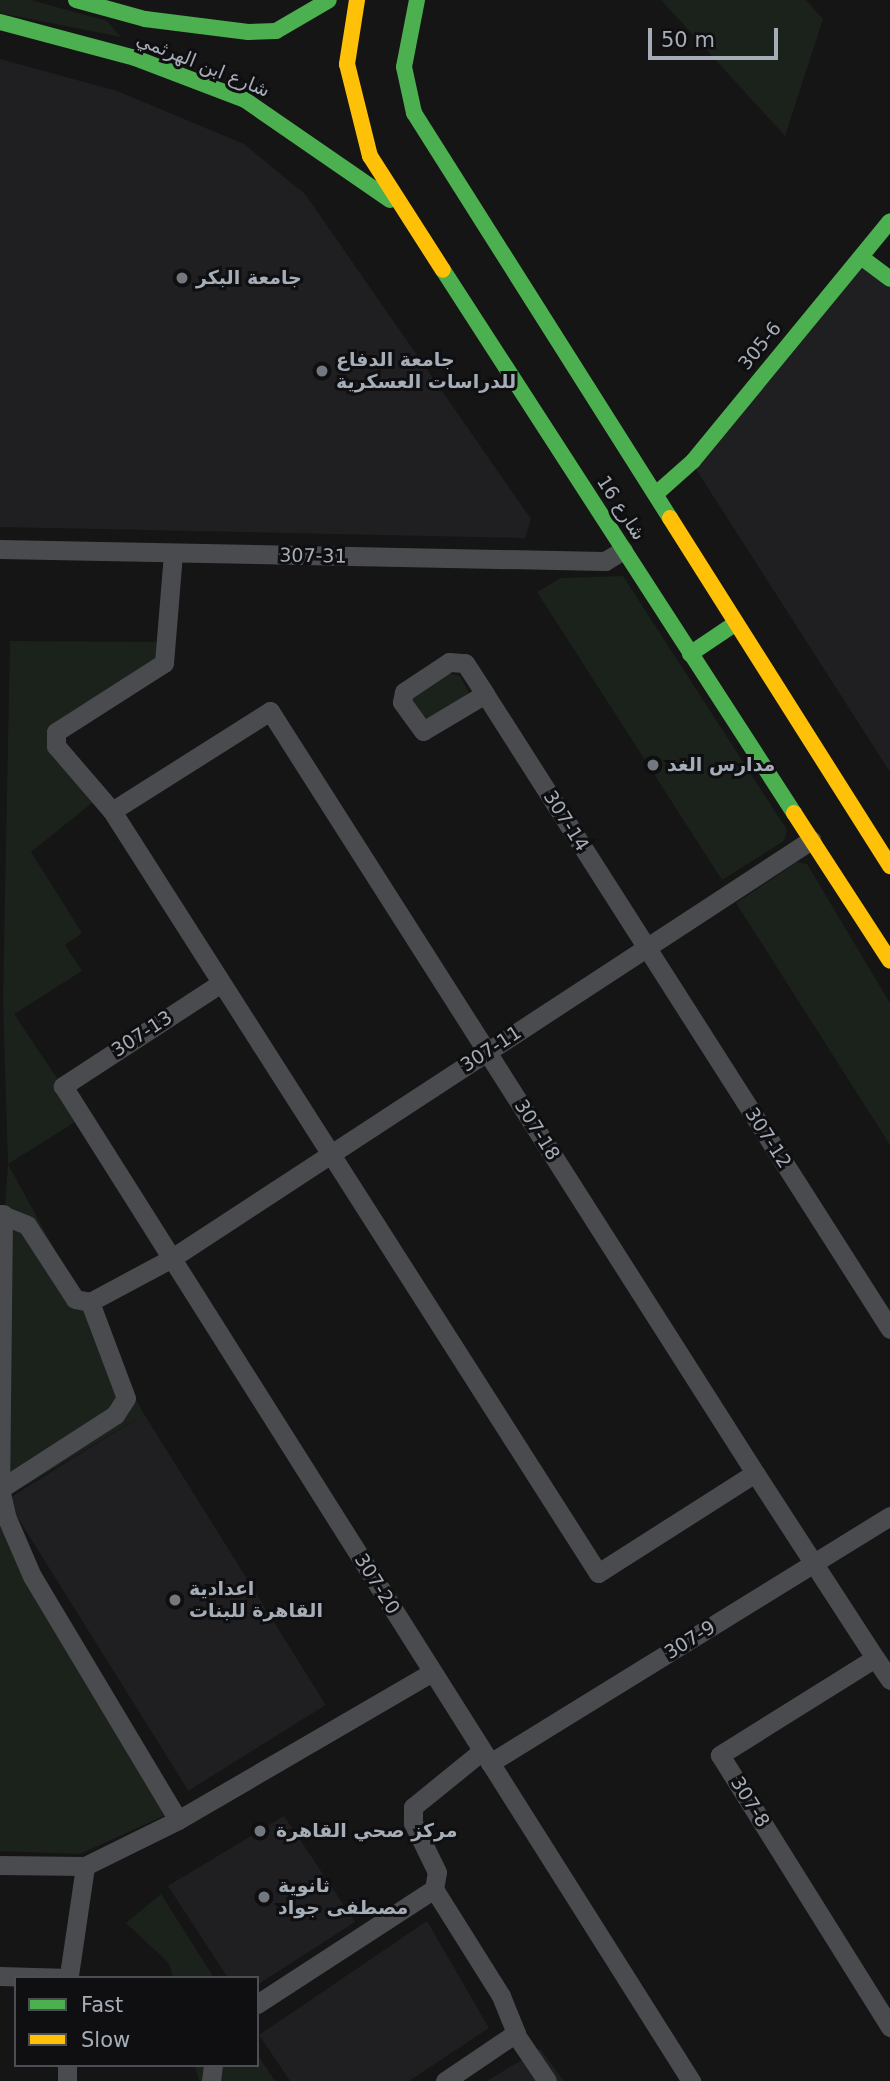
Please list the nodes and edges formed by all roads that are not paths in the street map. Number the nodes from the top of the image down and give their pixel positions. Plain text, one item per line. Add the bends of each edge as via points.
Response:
1 (76, 0) edge
2 (329, 0) edge
3 (357, 0) edge
4 (417, 0) edge
5 (99, 3) edge
6 (0, 22) edge
7 (140, 39) junction
8 (405, 212) junction
9 (890, 221) edge
10 (861, 257) junction
11 (890, 279) edge
12 (657, 493) junction
13 (0, 549) edge
14 (623, 550) junction
15 (173, 554) junction
16 (736, 623) junction
17 (690, 654) junction
18 (485, 694) dead end
19 (112, 811) junction
20 (811, 840) junction
21 (890, 866) edge
22 (647, 948) junction
23 (890, 961) edge
24 (222, 983) junction
25 (487, 1052) junction
26 (63, 1086) joint
27 (331, 1154) junction
28 (1, 1214) edge
29 (172, 1258) junction
30 (90, 1302) junction
31 (890, 1329) edge
32 (755, 1472) junction
33 (0, 1489) edge
34 (890, 1516) edge
35 (814, 1563) junction
36 (875, 1658) junction
37 (432, 1672) junction
38 (890, 1680) edge
39 (486, 1757) junction
40 (178, 1820) junction
41 (0, 1865) edge
42 (85, 1866) junction
43 (433, 1889) junction
44 (0, 1976) edge
45 (69, 1976) edge
46 (259, 2003) edge
47 (890, 2027) edge
48 (516, 2035) junction
49 (444, 2081) edge
50 (547, 2081) edge
51 (691, 2081) edge

1 - 5 main road, شارع ابن الهرثمي
2 - 7 main road, شارع ابن الهرثمي via 276,30
3 - 8 main road, شارع 16 via 347,64 370,156
4 - 12 main road, شارع 16 via 404,67 414,113
5 - 7 main road, شارع ابن الهرثمي
6 - 7 main road, شارع ابن الهرثمي
7 - 8 main road, شارع ابن الهرثمي via 245,100
8 - 14 main road, شارع 16
9 - 10 main road, 305-6
10 - 11 main road
10 - 12 main road, 305-6 via 693,461
12 - 16 main road, شارع 16
13 - 15 street, 307-31
14 - 15 street, 307-31 via 605,561
14 - 17 main road, شارع 16
15 - 19 street via 164,663 56,732 56,746
16 - 17 main road
16 - 21 main road, شارع 16
17 - 20 main road, شارع 16
18 - 22 street, 307-14
19 - 24 street
19 - 25 street, 307-18 via 270,711
20 - 22 street, 307-11
20 - 23 main road, شارع 16
22 - 25 street, 307-11
22 - 31 street, 307-12
24 - 26 street, 307-13
24 - 27 street
25 - 27 street, 307-11
25 - 32 street, 307-18
26 - 29 street, 307-20
27 - 29 street, 307-11
27 - 32 street via 598,1573
28 - 30 street via 27,1225 75,1299
28 - 33 street
29 - 30 street, 307-11
29 - 37 street, 307-20
30 - 33 street via 126,1398 115,1415
32 - 35 street, 307-18
33 - 40 street via 32,1576
34 - 35 street, 307-9
35 - 36 street, 307-18
35 - 39 street, 307-9
36 - 38 street
36 - 47 street, 307-8 via 720,1755
37 - 39 street, 307-20
37 - 40 street
39 - 43 street, 307-9 via 413,1807 413,1823 437,1872
39 - 51 street, 307-20
40 - 42 street
41 - 42 street
42 - 45 street
43 - 46 street
43 - 48 street via 501,1996
44 - 45 street
48 - 49 street
48 - 50 street

